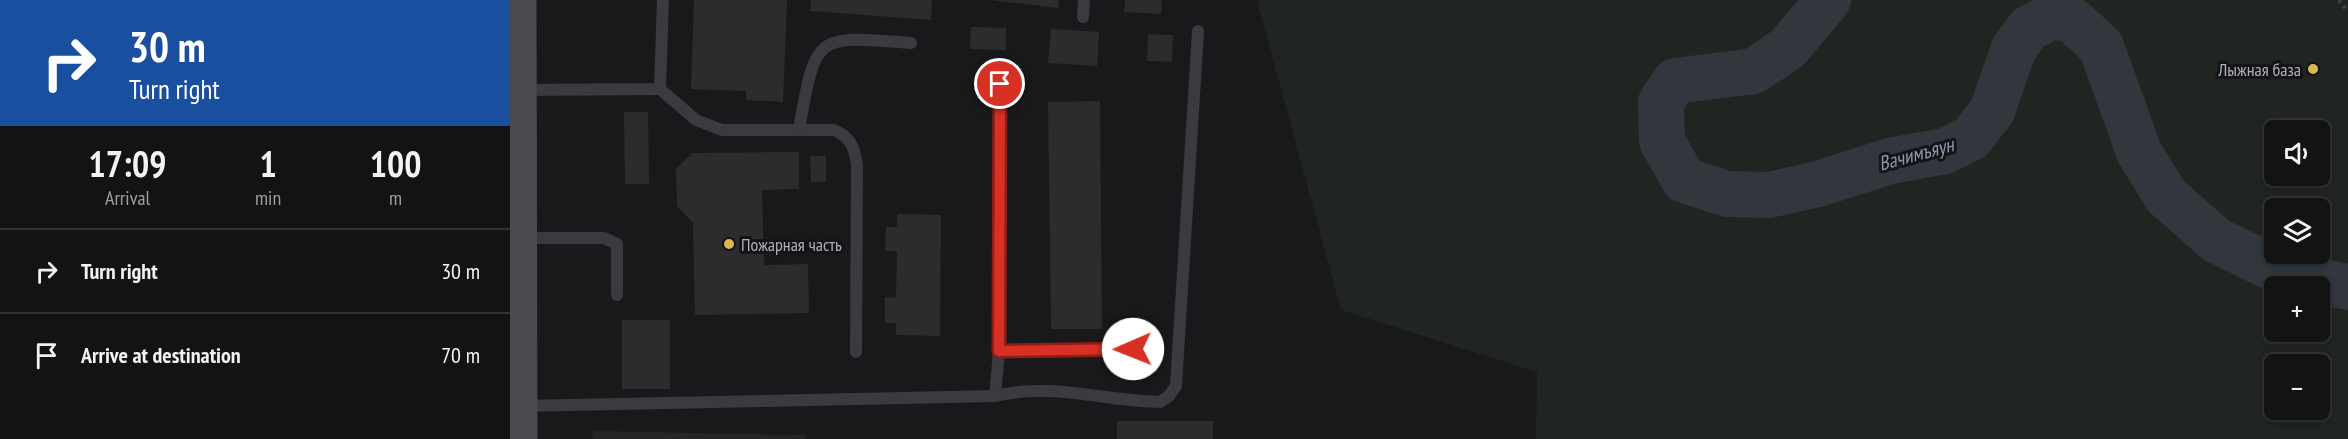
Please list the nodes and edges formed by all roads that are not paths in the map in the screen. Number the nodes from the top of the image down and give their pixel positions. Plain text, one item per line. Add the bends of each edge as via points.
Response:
1 (520, 0) edge
2 (663, 0) edge
3 (1084, 0) edge
4 (1083, 17) dead end
5 (1198, 31) dead end
6 (911, 42) dead end
7 (1000, 84) dead end
8 (660, 89) junction
9 (520, 90) junction
10 (799, 129) junction
11 (520, 238) junction
12 (617, 294) dead end
13 (1133, 349) dead end
14 (999, 351) junction
15 (856, 352) dead end
16 (995, 396) junction
17 (521, 406) junction
18 (521, 439) edge

1 - 9 main road
2 - 8 lane
3 - 4 lane
5 - 16 lane via 1176,386 1160,402 1043,389
6 - 10 lane via 845,39 826,45 810,70
7 - 14 lane
8 - 9 lane
8 - 10 lane via 696,120 722,130
9 - 11 main road
10 - 15 lane via 834,130 846,135 854,148
11 - 12 lane via 604,238 617,244
11 - 17 main road
13 - 14 lane
14 - 16 lane
16 - 17 lane
17 - 18 main road

